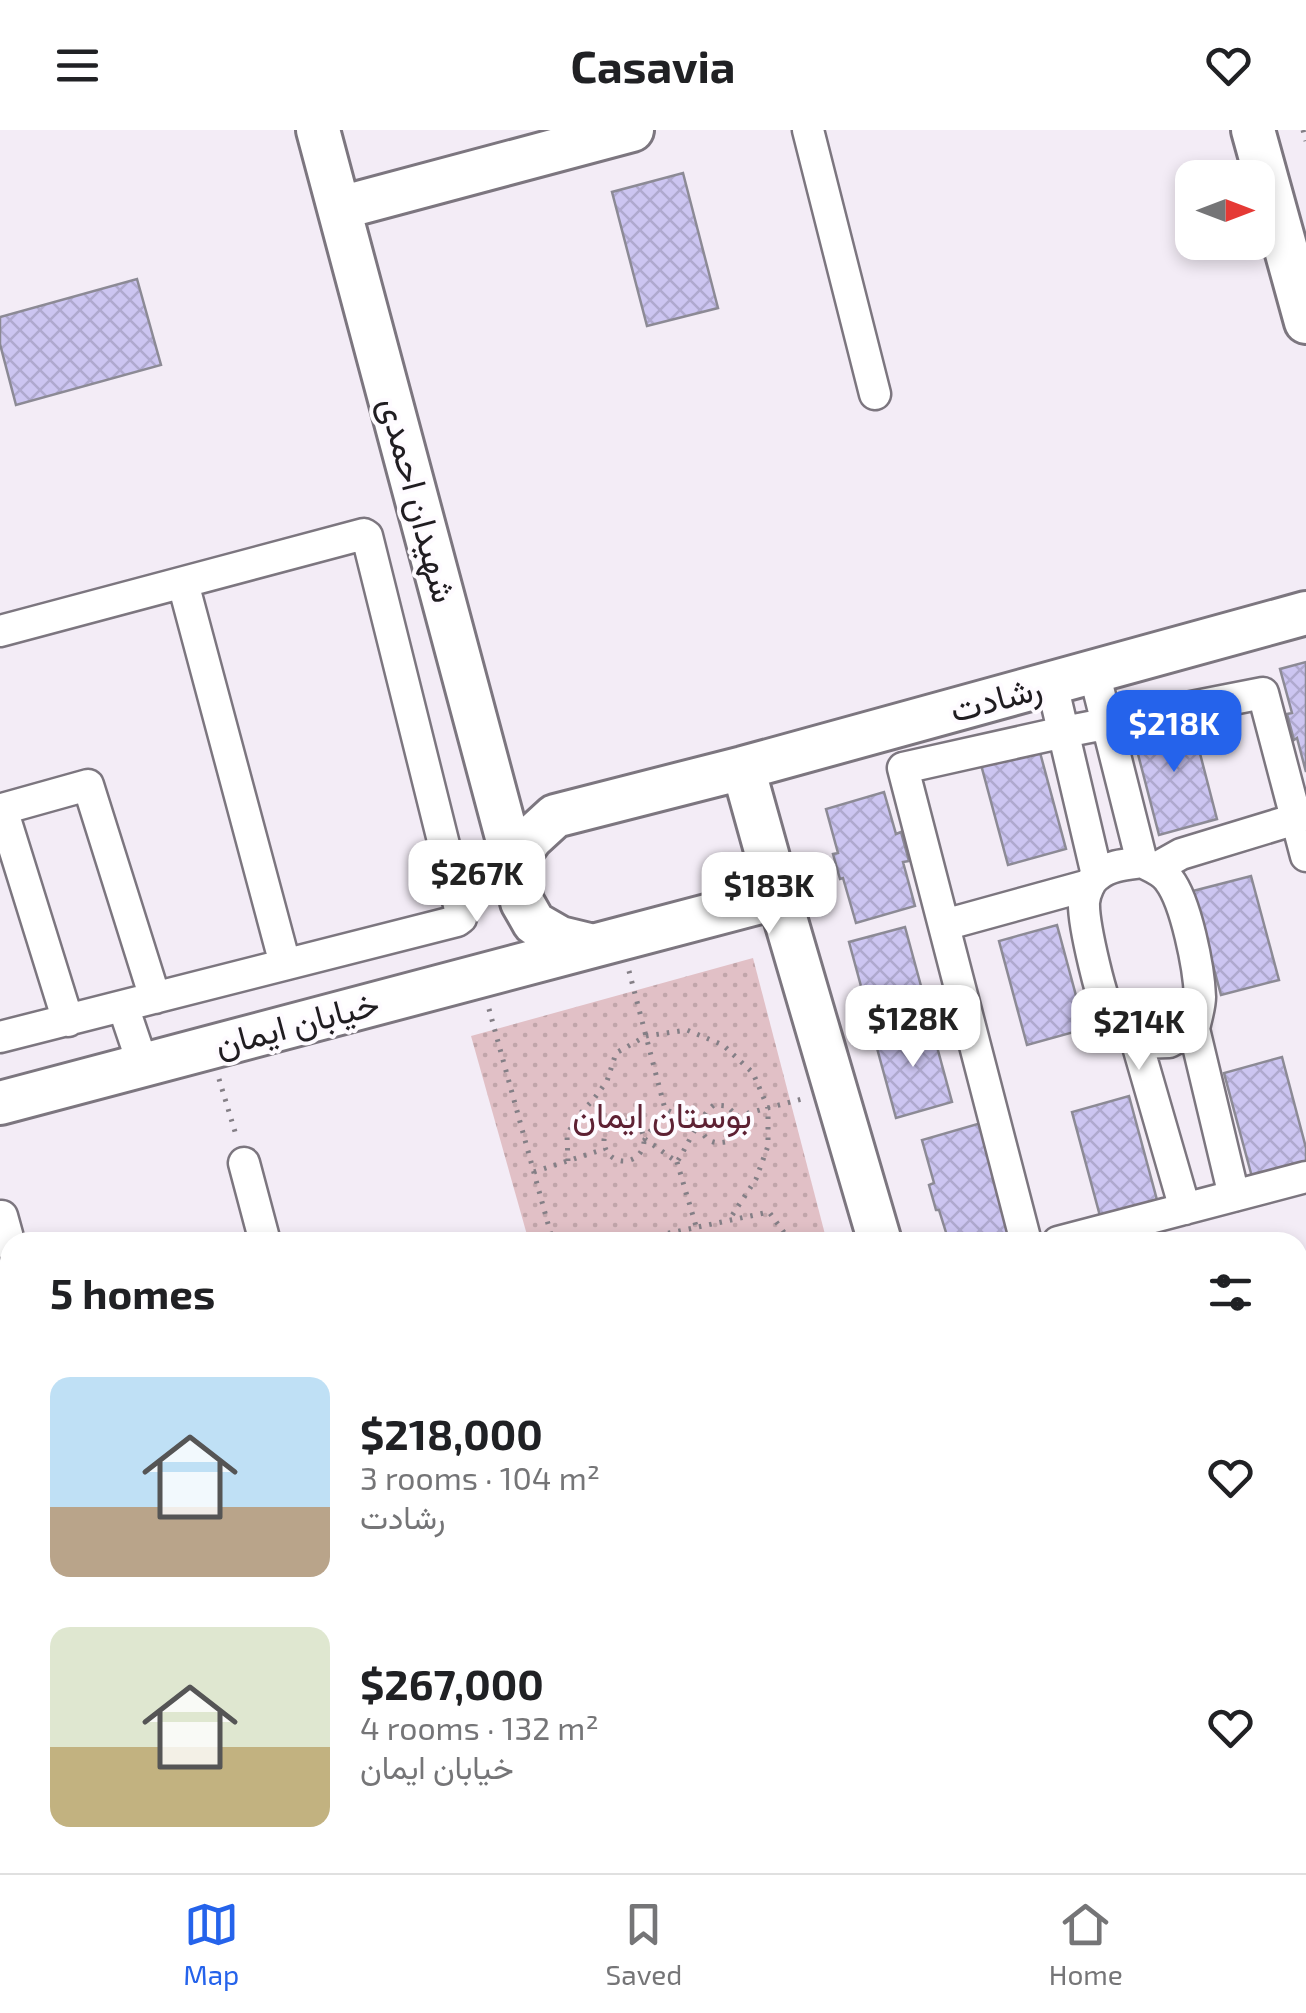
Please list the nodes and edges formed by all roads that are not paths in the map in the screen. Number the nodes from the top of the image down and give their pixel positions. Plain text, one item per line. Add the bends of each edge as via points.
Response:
1 (318, 130) edge
2 (632, 130) edge
3 (808, 130) edge
4 (1253, 130) edge
5 (340, 208) junction
6 (1306, 322) edge
7 (875, 394) dead end
8 (183, 583) junction
9 (1306, 612) edge
10 (0, 631) edge
11 (1094, 672) junction
12 (1052, 684) junction
13 (1108, 724) junction
14 (1064, 732) junction
15 (743, 768) junction
16 (1296, 819) junction
17 (1306, 856) edge
18 (1149, 865) junction
19 (1093, 880) junction
20 (519, 886) junction
21 (779, 897) junction
22 (944, 926) junction
23 (607, 942) junction
24 (285, 964) junction
25 (479, 975) junction
26 (155, 998) junction
27 (124, 1006) junction
28 (68, 1020) junction
29 (1194, 1029) junction
30 (0, 1037) edge
31 (1137, 1043) junction
32 (143, 1064) junction
33 (0, 1103) edge
34 (244, 1163) road end
35 (1306, 1176) edge
36 (1234, 1196) junction
37 (1185, 1209) junction
38 (262, 1232) edge
39 (877, 1232) edge
40 (1023, 1232) edge
41 (1096, 1232) edge

1 - 5 street, شهیدان احمدی
2 - 5 street
3 - 7 street
4 - 6 street
5 - 20 street, شهیدان احمدی
8 - 10 street
8 - 24 street
8 - 24 street via 367,536 461,918
9 - 11 street, رشادت
11 - 12 street, رشادت
11 - 13 street
12 - 14 street
12 - 15 street, رشادت
13 - 14 street
13 - 16 street via 1263,693
13 - 18 street
14 - 19 street
14 - 22 street via 903,768
15 - 20 street, رشادت via 555,816 521,852
15 - 21 street
16 - 17 street
16 - 18 street
18 - 19 street via 1121,864
18 - 29 street via 1178,896 1194,953 1200,1000
19 - 22 street
19 - 31 street via 1084,902 1094,966 1112,1021
20 - 23 street via 534,923 560,938
20 - 25 street, رشادت via 509,942
21 - 23 street, خیابان ایمان
21 - 39 street
22 - 40 street
23 - 25 street, خیابان ایمان
24 - 26 street
25 - 32 street, خیابان ایمان
26 - 27 street
26 - 28 street via 88,784 2,809
27 - 28 street
27 - 32 street
28 - 30 street
29 - 31 street via 1169,1042
29 - 36 street
31 - 37 street
32 - 33 street, خیابان ایمان
34 - 38 street
35 - 36 street
36 - 37 street
37 - 41 street

